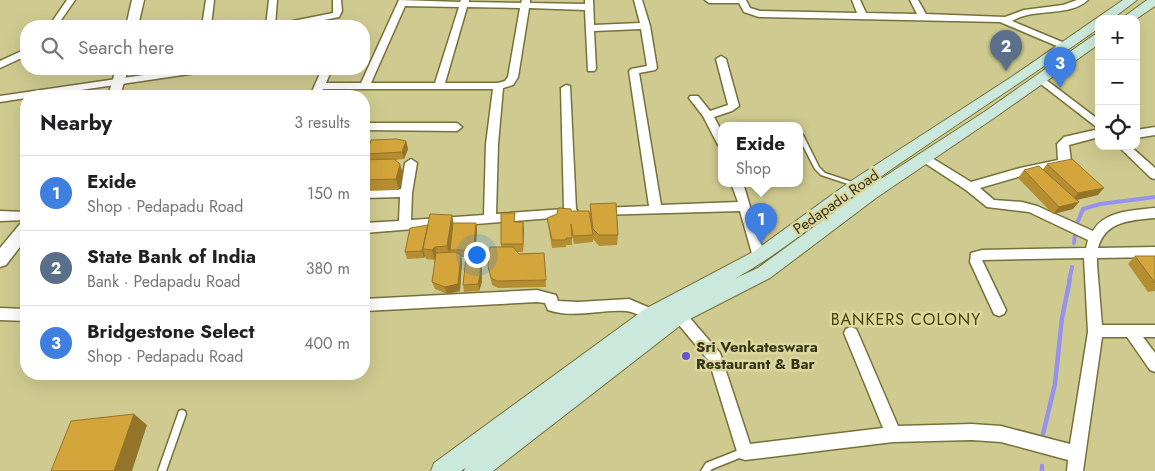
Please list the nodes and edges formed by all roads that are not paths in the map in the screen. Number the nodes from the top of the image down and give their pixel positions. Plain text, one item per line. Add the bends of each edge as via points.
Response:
1 (70, 0) edge
2 (138, 0) edge
3 (210, 0) edge
4 (273, 0) edge
5 (337, 0) edge
6 (638, 0) edge
7 (709, 0) edge
8 (742, 0) edge
9 (856, 0) edge
10 (914, 0) edge
11 (1084, 0) edge
12 (1131, 0) edge
13 (1155, 0) edge
14 (403, 2) edge
15 (464, 2) edge
16 (526, 4) edge
17 (589, 4) edge
18 (1109, 15) edge
19 (1133, 15) edge
20 (863, 16) junction
21 (923, 17) junction
22 (57, 20) edge
23 (133, 20) edge
24 (208, 20) edge
25 (271, 20) edge
26 (312, 20) edge
27 (1007, 20) junction
28 (1095, 25) edge
29 (645, 26) junction
30 (590, 28) junction
31 (1095, 41) edge
32 (1064, 46) junction
33 (20, 55) edge
34 (721, 59) dead end
35 (0, 65) edge
36 (591, 69) dead end
37 (370, 73) edge
38 (120, 75) edge
39 (324, 75) edge
40 (369, 75) edge
41 (1041, 79) junction
42 (438, 85) junction
43 (364, 86) junction
44 (498, 86) junction
45 (566, 88) dead end
46 (45, 90) edge
47 (116, 90) edge
48 (316, 90) edge
49 (335, 90) edge
50 (20, 95) edge
51 (694, 98) dead end
52 (0, 99) edge
53 (708, 115) junction
54 (1095, 123) edge
55 (370, 126) edge
56 (457, 127) dead end
57 (1155, 131) edge
58 (1140, 133) edge
59 (718, 134) edge
60 (1095, 134) edge
61 (803, 141) edge
62 (1127, 150) edge
63 (923, 158) junction
64 (412, 163) dead end
65 (1155, 175) edge
66 (857, 185) junction
67 (738, 187) edge
68 (970, 187) junction
69 (406, 192) junction
70 (370, 194) edge
71 (745, 206) junction
72 (656, 209) junction
73 (570, 213) junction
74 (1155, 213) edge
75 (0, 216) edge
76 (20, 216) edge
77 (490, 219) junction
78 (404, 224) junction
79 (370, 227) edge
80 (20, 235) edge
81 (1096, 238) junction
82 (1155, 252) edge
83 (1091, 255) junction
84 (759, 257) junction
85 (0, 260) edge
86 (370, 305) edge
87 (998, 310) dead end
88 (0, 314) edge
89 (20, 315) edge
90 (652, 315) junction
91 (679, 315) junction
92 (1095, 331) junction
93 (1131, 331) junction
94 (1155, 331) edge
95 (851, 333) dead end
96 (1155, 365) edge
97 (182, 414) dead end
98 (893, 434) junction
99 (745, 452) junction
100 (1077, 454) junction
101 (446, 468) edge
102 (162, 471) edge
103 (475, 471) edge
104 (705, 471) edge
105 (1075, 471) edge

1 - 22 street
2 - 23 street
3 - 24 street
4 - 25 street
5 - 26 street via 336,15
6 - 29 street
7 - 8 street
8 - 20 street via 747,10 759,14
9 - 20 street
10 - 21 street
11 - 27 street via 1065,8 1020,12
12 - 18 main road
13 - 19 main road
14 - 15 street
14 - 37 street
15 - 16 street
15 - 42 street
16 - 17 street
16 - 44 street via 513,78 509,83
17 - 30 street
20 - 21 street
21 - 27 street
27 - 32 street
28 - 32 main road, Pedapadu Road
29 - 30 street
29 - 72 street via 652,68 634,71
30 - 36 street
31 - 41 main road, Pedapadu Road
32 - 66 main road, Pedapadu Road via 1018,80
33 - 35 street
34 - 53 street via 734,106
38 - 46 street
38 - 47 street
39 - 48 street
40 - 43 street
41 - 54 street
41 - 63 main road, Pedapadu Road
42 - 43 street
42 - 44 street
43 - 49 street
44 - 77 street via 492,144
45 - 73 street
50 - 52 street
51 - 53 street
53 - 59 street
55 - 56 street
57 - 58 street
60 - 68 street via 1063,144 1065,161 1061,163
61 - 66 lane via 823,174
62 - 65 street
63 - 68 street
63 - 91 main road, Pedapadu Road via 764,273
64 - 69 street
66 - 84 main road, Pedapadu Road
67 - 71 street
68 - 81 street via 990,204 1033,209
69 - 70 street
69 - 78 street
71 - 72 street
71 - 84 street
72 - 73 street
73 - 77 street
74 - 81 street via 1107,222
75 - 76 street
77 - 78 street
78 - 79 street
80 - 85 street
81 - 83 street
82 - 83 street
83 - 87 street via 976,257
83 - 92 street
84 - 90 main road, Pedapadu Road
86 - 90 street via 537,296 551,299 553,306 629,305
88 - 89 street
90 - 101 main road, Pedapadu Road
91 - 99 street via 715,358
91 - 103 main road, Pedapadu Road
92 - 93 street
92 - 100 street
93 - 94 street
93 - 96 street
95 - 98 street
97 - 102 lane
98 - 99 street
98 - 100 street via 1001,434
99 - 104 lane via 709,466
100 - 105 street

